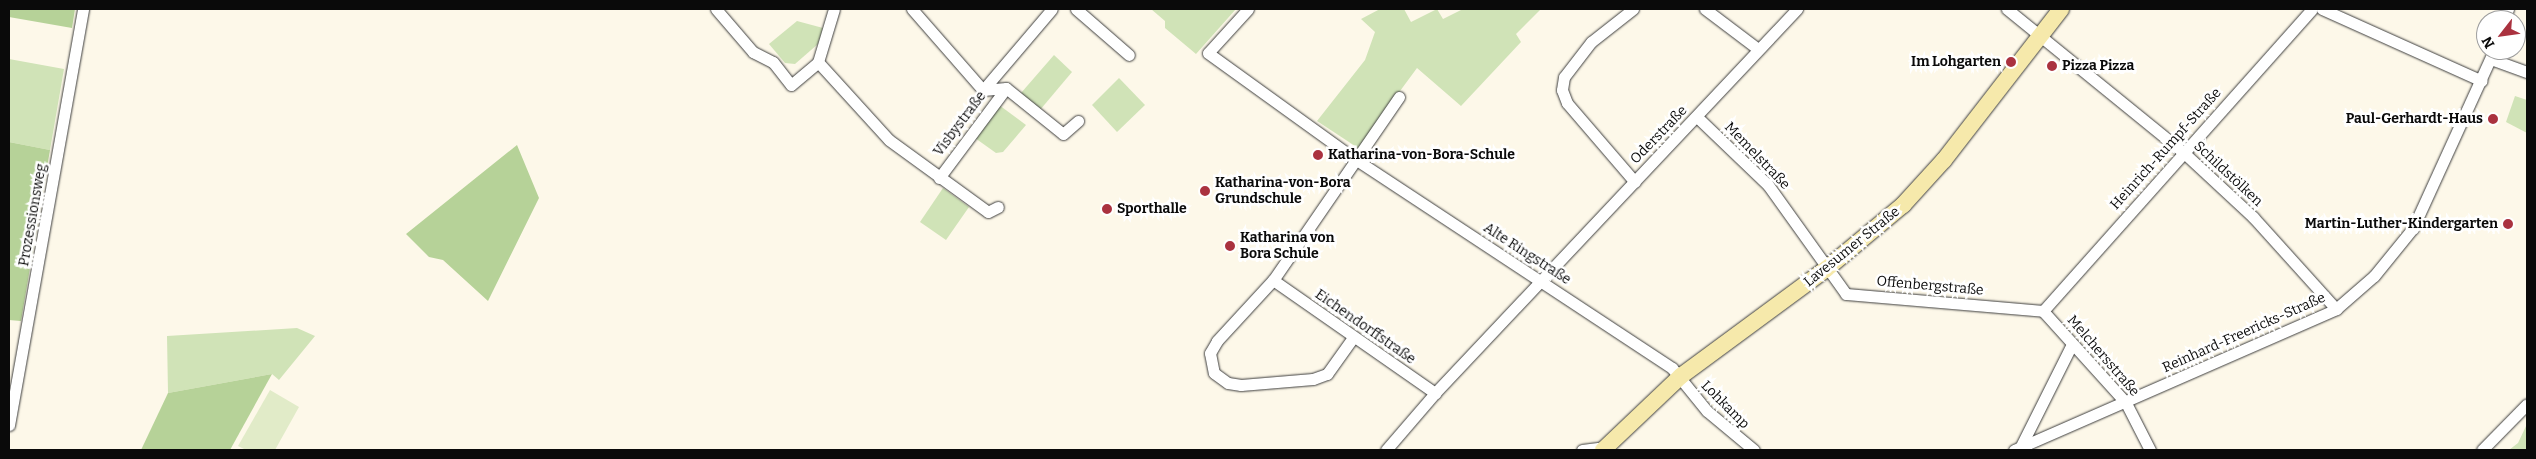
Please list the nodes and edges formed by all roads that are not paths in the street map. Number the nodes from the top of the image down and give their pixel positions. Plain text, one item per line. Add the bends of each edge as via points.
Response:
1 (84, 9) edge
2 (716, 9) edge
3 (834, 9) edge
4 (912, 9) edge
5 (1052, 9) edge
6 (1076, 9) edge
7 (1248, 9) edge
8 (1633, 9) edge
9 (1705, 9) edge
10 (1797, 9) edge
11 (2007, 9) edge
12 (2061, 9) edge
13 (2312, 9) edge
14 (2322, 9) edge
15 (2041, 34) junction
16 (1758, 49) junction
17 (1129, 55) dead end
18 (2491, 60) edge
19 (2503, 60) edge
20 (818, 62) junction
21 (2527, 72) edge
22 (2482, 81) junction
23 (1006, 88) junction
24 (983, 90) junction
25 (1399, 97) dead end
26 (1697, 117) junction
27 (1078, 121) dead end
28 (2183, 152) junction
29 (1356, 159) junction
30 (939, 178) junction
31 (1635, 182) junction
32 (998, 207) dead end
33 (1825, 270) junction
34 (1273, 280) junction
35 (1542, 282) junction
36 (2336, 309) junction
37 (2043, 311) junction
38 (1352, 338) junction
39 (2072, 344) junction
40 (1681, 376) junction
41 (1435, 394) junction
42 (2126, 404) junction
43 (2527, 404) edge
44 (9, 425) edge
45 (2486, 446) edge
46 (1604, 449) edge
47 (2017, 449) edge
48 (1386, 450) edge
49 (1582, 450) edge
50 (1754, 450) edge
51 (2150, 450) edge
52 (2500, 450) edge

1 - 44 street, Prozessionsweg
2 - 20 street via 753,52 772,62 791,85
3 - 20 street
4 - 24 street, Visbystraße
5 - 24 street
6 - 17 street
7 - 29 street, Alte Ringstraße via 1208,53
8 - 31 street via 1591,42 1564,77 1562,90 1567,103
9 - 16 street
10 - 16 street, Oderstraße
11 - 15 street
12 - 15 street, Lavesumer Straße
13 - 28 street, Heinrich-Rumpf-Straße
14 - 22 street
15 - 28 street, Schildstölken
15 - 33 street, Lavesumer Straße via 1909,199
16 - 26 street, Oderstraße
18 - 22 street, Reinhard-Freericks-Straße
19 - 21 street
20 - 30 street via 889,140
22 - 36 street, Reinhard-Freericks-Straße via 2414,228 2374,276
23 - 24 street, Visbystraße
23 - 27 street, Visbystraße via 1063,134
23 - 30 street, Visbystraße
25 - 29 street
26 - 31 street, Oderstraße
26 - 33 street, Memelstraße via 1768,185
28 - 36 street, Schildstölken via 2253,217
28 - 37 street, Heinrich-Rumpf-Straße
29 - 34 street
29 - 35 street, Alte Ringstraße
30 - 32 street via 988,212
31 - 35 street, Oderstraße
33 - 37 street, Offenbergstraße via 1846,294
33 - 40 street, Lavesumer Straße
34 - 38 street, Eichendorffstraße
34 - 38 street via 1217,341 1210,353 1214,373 1241,385 1313,379 1326,374
35 - 40 street, Alte Ringstraße
35 - 41 street
36 - 42 street, Reinhard-Freericks-Straße
37 - 39 street, Melchersstraße
38 - 41 street, Eichendorffstraße
39 - 42 street, Melchersstraße
39 - 47 street, Reinhard-Freericks-Straße
40 - 46 street, Lavesumer Straße
40 - 50 street, Lohkamp via 1707,411
41 - 48 street
42 - 47 street, Reinhard-Freericks-Straße
42 - 51 street, Melchersstraße
43 - 45 street
45 - 52 street
46 - 49 street, Lavesumer Straße

